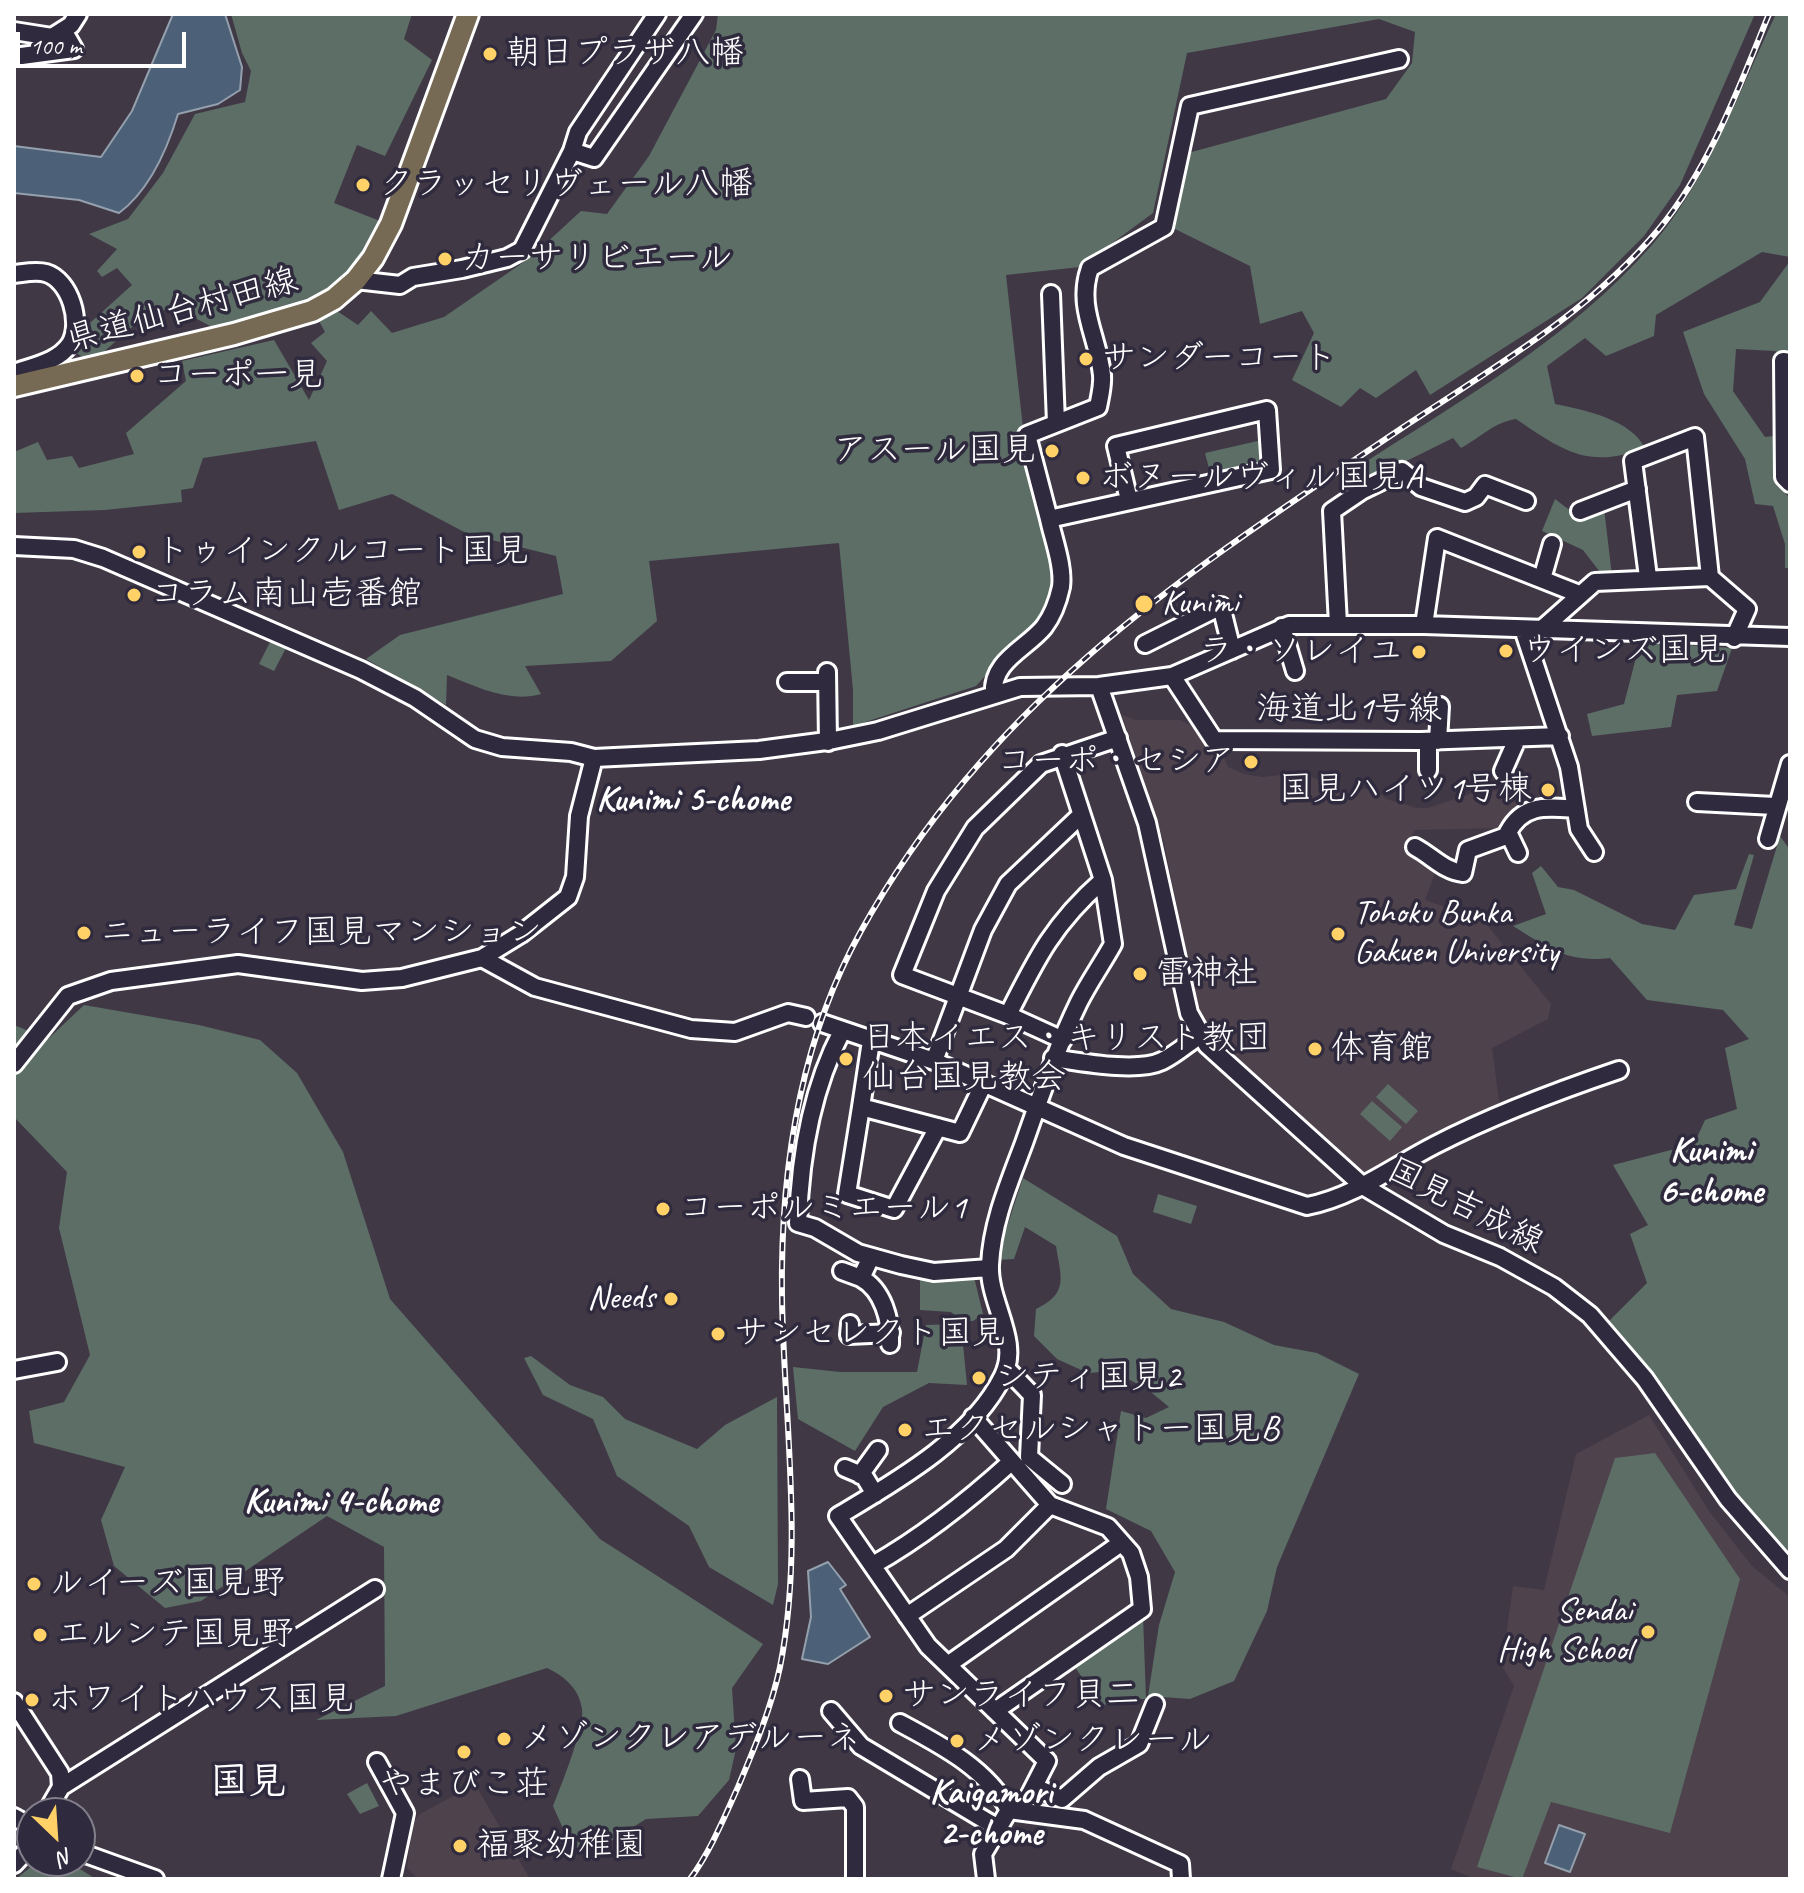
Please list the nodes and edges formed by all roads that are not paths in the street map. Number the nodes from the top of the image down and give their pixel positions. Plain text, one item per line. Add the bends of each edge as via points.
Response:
1 (78, 14) edge
2 (468, 14) edge
3 (657, 14) edge
4 (694, 14) edge
5 (63, 30) junction
6 (14, 31) edge
7 (14, 57) edge
8 (1399, 59) dead end
9 (572, 151) junction
10 (14, 274) edge
11 (356, 280) junction
12 (1051, 294) dead end
13 (1790, 362) edge
14 (14, 373) edge
15 (14, 386) edge
16 (1056, 423) junction
17 (1787, 426) edge
18 (1790, 483) edge
19 (1637, 489) junction
20 (1129, 500) junction
21 (1526, 501) dead end
22 (1580, 511) dead end
23 (1049, 519) junction
24 (1552, 544) dead end
25 (14, 546) edge
26 (1648, 577) junction
27 (1710, 577) junction
28 (1542, 579) junction
29 (1579, 594) junction
30 (1338, 624) junction
31 (1424, 625) junction
32 (1282, 627) junction
33 (1523, 629) junction
34 (1542, 629) junction
35 (1790, 637) edge
36 (1734, 638) junction
37 (1145, 644) dead end
38 (1232, 650) junction
39 (1295, 671) dead end
40 (1172, 676) junction
41 (787, 682) dead end
42 (1099, 686) junction
43 (994, 694) junction
44 (1440, 706) dead end
45 (1560, 736) junction
46 (1118, 738) junction
47 (1517, 739) junction
48 (1433, 741) junction
49 (828, 742) junction
50 (1062, 754) junction
51 (594, 758) junction
52 (1790, 766) edge
53 (1428, 770) dead end
54 (1503, 771) dead end
55 (1697, 802) dead end
56 (1775, 806) junction
57 (1576, 809) junction
58 (1081, 815) junction
59 (1509, 835) junction
60 (1768, 839) dead end
61 (1415, 847) dead end
62 (1594, 852) dead end
63 (1518, 853) dead end
64 (1103, 880) junction
65 (482, 958) junction
66 (958, 996) junction
67 (1008, 1015) junction
68 (842, 1031) junction
69 (1199, 1036) junction
70 (1063, 1040) junction
71 (871, 1041) junction
72 (1053, 1058) junction
73 (934, 1061) junction
74 (14, 1064) edge
75 (1619, 1070) dead end
76 (984, 1083) junction
77 (1037, 1106) junction
78 (861, 1107) junction
79 (938, 1127) junction
80 (1363, 1186) junction
81 (871, 1257) junction
82 (989, 1268) junction
83 (842, 1271) dead end
84 (861, 1278) junction
85 (849, 1335) dead end
86 (57, 1362) dead end
87 (1006, 1368) junction
88 (14, 1370) edge
89 (973, 1417) junction
90 (878, 1450) dead end
91 (1011, 1462) junction
92 (1062, 1484) dead end
93 (875, 1494) junction
94 (1050, 1505) junction
95 (1121, 1543) junction
96 (873, 1565) junction
97 (1790, 1570) edge
98 (375, 1589) dead end
99 (907, 1616) junction
100 (949, 1664) junction
101 (14, 1702) edge
102 (1155, 1704) dead end
103 (831, 1711) dead end
104 (995, 1711) junction
105 (899, 1724) dead end
106 (377, 1762) dead end
107 (800, 1779) dead end
108 (61, 1787) junction
109 (1035, 1787) junction
110 (55, 1797) edge
111 (1009, 1810) junction
112 (998, 1828) junction
113 (96, 1858) edge
114 (155, 1879) edge
115 (391, 1879) edge
116 (855, 1879) edge
117 (986, 1879) edge
118 (1181, 1879) edge

1 - 5 street
2 - 11 main road, 県道仙台村田線 via 391,224
3 - 9 street via 578,132
4 - 9 street via 594,158
5 - 6 street via 52,37
5 - 7 street via 74,49
8 - 16 street via 1190,106 1164,227 1090,268 1084,283 1085,312 1103,377 1098,407
9 - 11 street via 522,250 507,258 413,277 400,285
10 - 14 street via 38,272 60,282 73,307 75,326 62,351
11 - 15 main road, 県道仙台村田線 via 312,311
12 - 16 street
13 - 17 street via 1783,361
16 - 23 street via 1027,435
17 - 18 street via 1784,477
19 - 22 street
19 - 26 street
19 - 27 street via 1633,461 1695,437
20 - 20 street via 1271,470 1267,410 1116,446
20 - 23 street
21 - 30 street via 1485,485 1465,502 1421,487 1402,471 1363,490 1332,511
23 - 43 street via 1062,583 1055,609 1044,627 1003,665 993,679
24 - 28 street
25 - 51 street via 74,549 103,558 361,670 415,698 475,739
26 - 27 street
26 - 29 street via 1595,582
27 - 36 street via 1747,609
28 - 29 street
28 - 31 street via 1437,538
29 - 34 street
30 - 31 street
30 - 32 street
31 - 33 street
32 - 38 street
32 - 39 street
33 - 34 street
33 - 45 street
34 - 36 street
35 - 36 street
37 - 38 street via 1221,606
38 - 40 street
40 - 42 street
40 - 48 street, 海道北1号線 via 1214,740
41 - 49 street via 827,677
42 - 43 street via 1020,687
42 - 46 street
43 - 49 street
44 - 48 street
45 - 47 street, 海道北1号線
45 - 57 street
46 - 50 street
46 - 69 street via 1147,823 1189,1013
47 - 48 street, 海道北1号線
47 - 54 street
48 - 53 street
49 - 51 street
50 - 58 street
50 - 66 street via 1041,764 975,828 936,891 902,975
51 - 65 street via 579,816 575,877 568,897
52 - 56 street
55 - 56 street
56 - 60 street
57 - 59 street via 1535,806 1512,823
57 - 62 street via 1579,829
58 - 64 street
58 - 66 street via 1008,884 983,930
59 - 61 street via 1468,850 1463,873 1448,871
59 - 63 street
64 - 67 street via 1048,936
64 - 70 street via 1113,944
65 - 68 street, 国見吉成線 via 535,987 691,1029 735,1032 788,1013
65 - 74 street via 431,972 362,981 238,964 111,981 68,996
66 - 67 street
66 - 73 street
67 - 70 street
68 - 71 street, 国見吉成線
68 - 81 street via 815,1092 798,1223
69 - 72 street via 1151,1065
69 - 80 street
70 - 72 street
71 - 73 street, 国見吉成線
71 - 78 street
72 - 77 street
73 - 76 street, 国見吉成線
75 - 80 street via 1436,1144
76 - 77 street, 国見吉成線
76 - 79 street via 960,1133
77 - 80 street, 国見吉成線 via 1124,1146 1307,1206
77 - 82 street via 998,1212
78 - 79 street
78 - 79 street via 847,1194 894,1209
80 - 97 street, 国見吉成線 via 1444,1234 1554,1287 1590,1315 1645,1379 1728,1499
81 - 82 street via 934,1272
81 - 84 street
82 - 87 street via 1010,1354
83 - 84 street
84 - 85 street via 873,1285 891,1326 890,1339
86 - 88 street
87 - 89 street
87 - 92 street via 1032,1395 1029,1457
89 - 91 street
89 - 93 street via 921,1463
90 - 93 street via 852,1472
91 - 94 street
91 - 96 street via 959,1509
93 - 96 street via 838,1516
94 - 95 street via 1108,1527
94 - 99 street via 1006,1549
95 - 100 street
95 - 104 street via 1131,1553 1139,1577 1142,1609
96 - 99 street
98 - 108 street
99 - 100 street
100 - 104 street
101 - 108 street via 55,1761
102 - 109 street via 1139,1744 1099,1767 1062,1799
103 - 112 street via 861,1746
104 - 109 street via 1047,1761
105 - 111 street via 979,1773
106 - 115 street via 405,1813
107 - 116 street via 803,1801 848,1798 855,1807
108 - 110 street
109 - 111 street
111 - 112 street
111 - 118 street via 1084,1820 1180,1864
112 - 117 street via 983,1854
113 - 114 street

